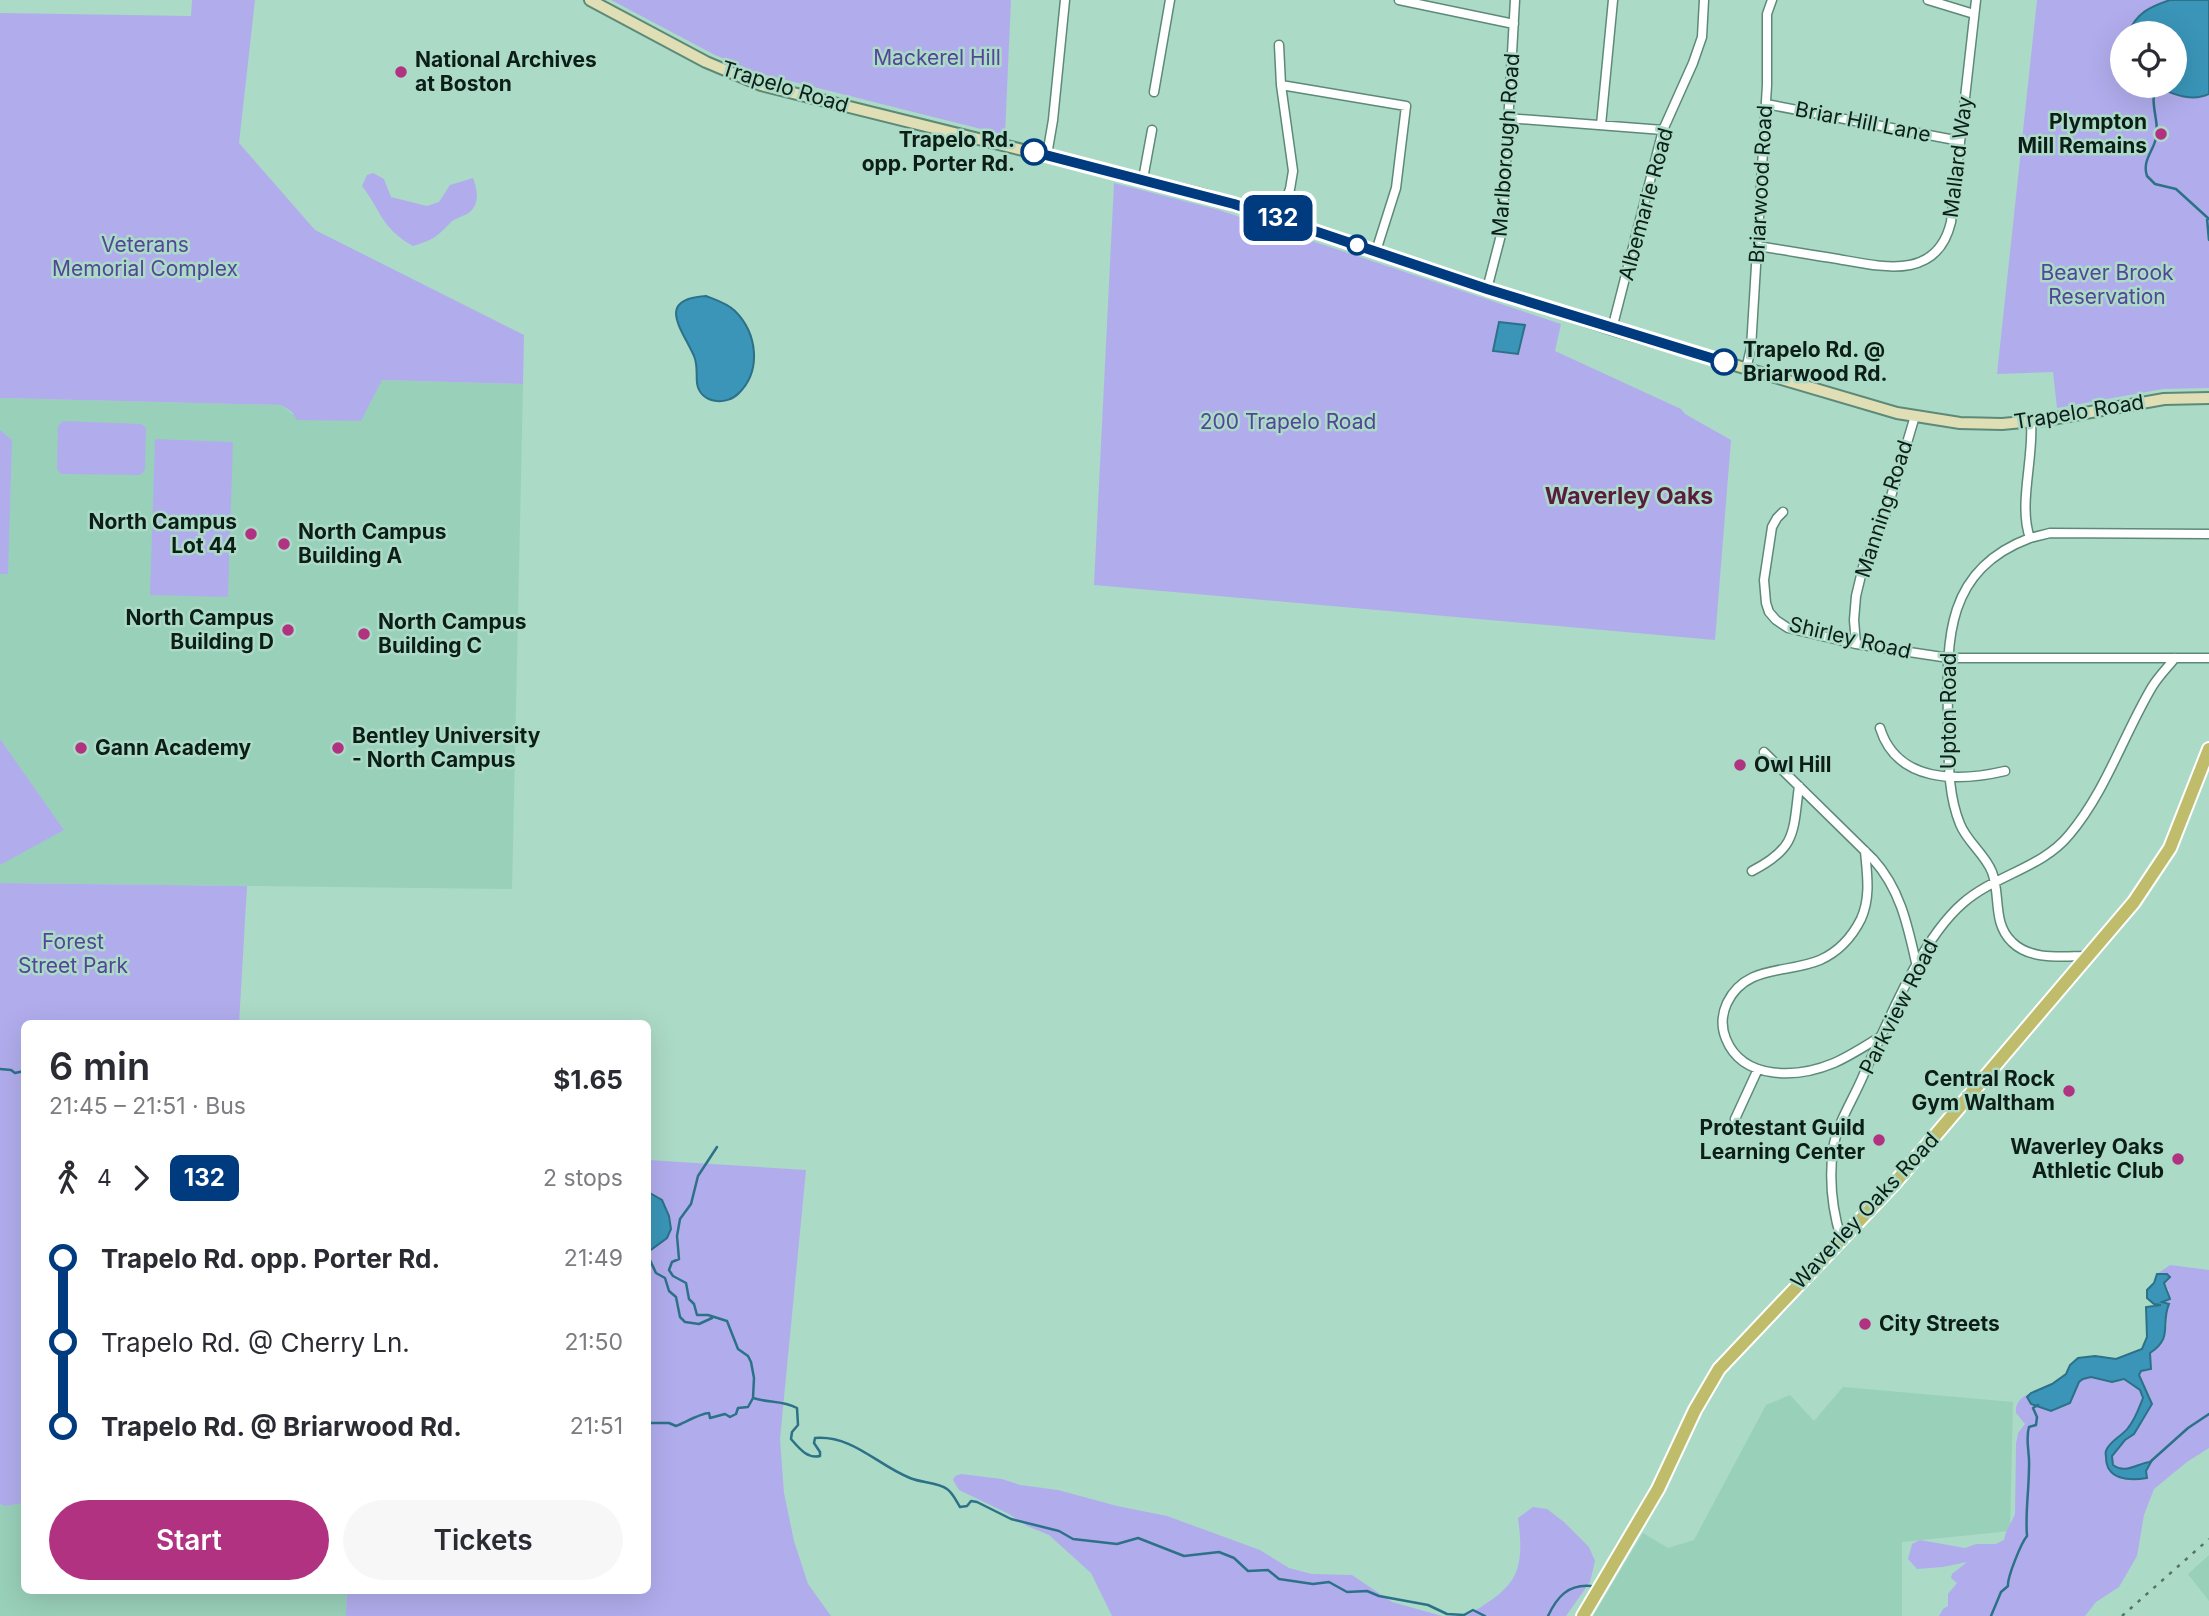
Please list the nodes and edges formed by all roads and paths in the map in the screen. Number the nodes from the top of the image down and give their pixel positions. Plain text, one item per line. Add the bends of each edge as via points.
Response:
1 (590, 0) edge
2 (1065, 0) edge
3 (1170, 0) edge
4 (1399, 0) edge
5 (1515, 0) edge
6 (1613, 0) edge
7 (1704, 0) edge
8 (1772, 0) edge
9 (1928, 0) edge
10 (1976, 0) edge
11 (1974, 14) junction
12 (1514, 24) junction
13 (1279, 45) dead end
14 (1281, 85) junction
15 (1154, 92) dead end
16 (1766, 104) junction
17 (1507, 118) junction
18 (1601, 125) junction
19 (1152, 130) dead end
20 (1663, 130) junction
21 (1960, 141) junction
22 (1046, 155) junction
23 (1143, 179) junction
24 (1279, 218) junction
25 (1758, 246) junction
26 (1376, 251) junction
27 (1487, 289) junction
28 (1612, 329) junction
29 (1746, 369) junction
30 (2209, 398) edge
31 (1915, 416) junction
32 (2031, 422) junction
33 (1783, 512) dead end
34 (2209, 534) edge
35 (2030, 538) junction
36 (1856, 644) junction
37 (1949, 658) junction
38 (2175, 658) junction
39 (2209, 658) edge
40 (1880, 728) dead end
41 (2209, 749) edge
42 (1765, 752) dead end
43 (2206, 766) edge
44 (2005, 771) dead end
45 (1949, 779) junction
46 (1799, 786) junction
47 (1865, 851) junction
48 (1752, 871) dead end
49 (1995, 881) junction
50 (2088, 956) junction
51 (1917, 967) junction
52 (1880, 1037) junction
53 (1758, 1069) junction
54 (1735, 1119) dead end
55 (1841, 1238) junction
56 (1583, 1616) edge

1 - 22 main road, Trapelo Road via 747,80
2 - 22 street
3 - 15 street
4 - 12 street
5 - 12 street, Marlborough Road
6 - 18 street
7 - 20 street, Albemarle Road via 1702,37
8 - 16 street, Briarwood Road
9 - 11 street
10 - 11 street, Mallard Way
11 - 21 street, Mallard Way
12 - 17 street, Marlborough Road
13 - 14 street
14 - 24 street via 1293,171
14 - 26 street via 1406,106 1396,188
16 - 21 street, Briar Hill Lane
16 - 25 street, Briarwood Road
17 - 18 street
17 - 27 street, Marlborough Road via 1502,231
18 - 20 street
19 - 23 street
20 - 28 street, Albemarle Road
21 - 25 street, Mallard Way via 1948,235 1934,255 1923,261 1890,267
22 - 23 main road, Trapelo Road
23 - 24 main road, Trapelo Road
24 - 26 main road, Trapelo Road
25 - 29 street, Briarwood Road via 1752,348
26 - 27 main road, Trapelo Road
27 - 28 main road, Trapelo Road
28 - 29 main road, Trapelo Road
29 - 31 main road, Trapelo Road
30 - 32 main road, Trapelo Road via 2164,398
31 - 32 main road, Trapelo Road via 1973,424
31 - 36 street, Manning Road via 1886,513 1863,567 1856,596
32 - 35 street via 2026,512
33 - 36 street, Shirley Road via 1772,527 1764,580 1769,612 1788,628
34 - 35 street, Upton Road via 2050,533
35 - 37 street, Upton Road via 1993,557 1972,578 1953,616
36 - 37 street, Shirley Road
37 - 38 street, Shirley Road
37 - 45 street, Upton Road
38 - 39 street, Shirley Road
38 - 49 street, Parkview Road via 2152,685 2102,788 2070,834 2046,855
40 - 45 street via 1899,759
41 - 43 main road, Waverley Oaks Road
42 - 46 street
43 - 50 main road, Waverley Oaks Road via 2156,871
44 - 45 street
45 - 49 street, Upton Road via 1960,824
46 - 47 street
46 - 48 street via 1787,845 1773,860
47 - 51 street via 1895,888
47 - 53 street via 1865,908 1843,945 1819,960 1751,977 1727,1004 1723,1021 1726,1039 1739,1058
49 - 50 street, Upton Road via 1999,918 2013,944 2042,956
49 - 51 street, Parkview Road via 1960,905 1931,940
50 - 55 main road, Waverley Oaks Road via 1894,1184
51 - 52 street, Parkview Road
52 - 53 street via 1820,1068 1787,1073
52 - 55 street, Parkview Road via 1833,1146 1831,1184
53 - 54 street
55 - 56 main road, Waverley Oaks Road via 1712,1378 1658,1489

